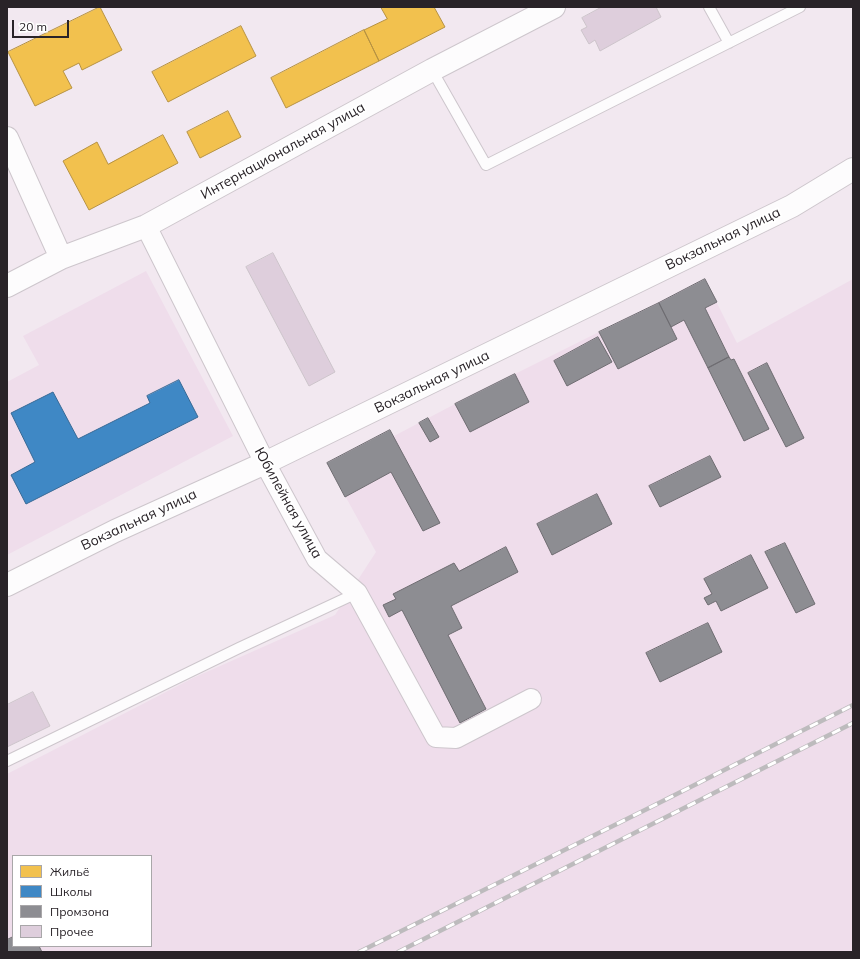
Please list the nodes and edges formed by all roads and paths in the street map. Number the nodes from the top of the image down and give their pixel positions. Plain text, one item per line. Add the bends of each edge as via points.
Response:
1 (554, 7) edge
2 (709, 7) edge
3 (800, 7) edge
4 (729, 43) junction
5 (432, 70) junction
6 (7, 138) edge
7 (853, 169) edge
8 (146, 226) junction
9 (61, 258) junction
10 (7, 286) edge
11 (264, 463) junction
12 (7, 585) edge
13 (357, 593) junction
14 (531, 699) dead end
15 (7, 761) edge

1 - 5 street, Интернациональная улица
2 - 4 lane
3 - 4 lane
4 - 5 lane via 486,165
5 - 8 street, Интернациональная улица
6 - 9 street
7 - 11 street, Вокзальная улица via 792,206
8 - 9 street, Интернациональная улица
8 - 11 street, Юбилейная улица
9 - 10 street, Интернациональная улица
11 - 12 street, Вокзальная улица via 115,530
11 - 13 street, Юбилейная улица via 317,559
13 - 14 street, Юбилейная улица via 436,737 456,738
13 - 15 lane

